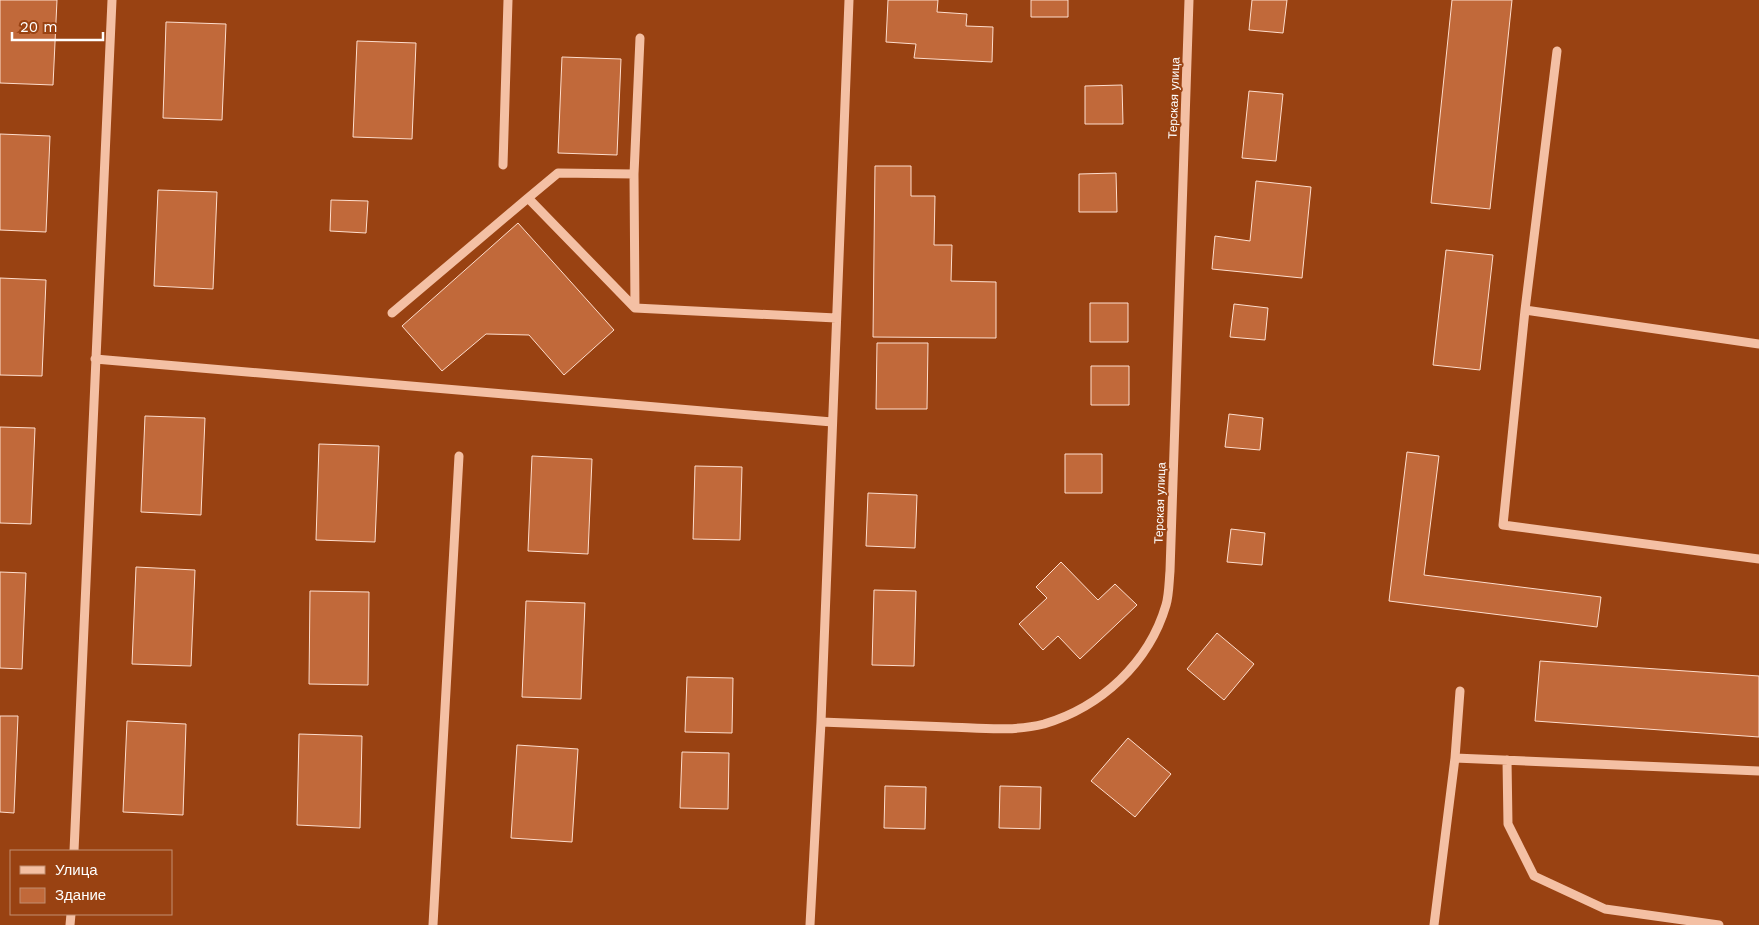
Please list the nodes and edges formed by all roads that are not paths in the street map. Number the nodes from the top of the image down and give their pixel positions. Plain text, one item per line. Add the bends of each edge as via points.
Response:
1 (112, 0) edge
2 (508, 0) edge
3 (849, 0) edge
4 (1189, 0) edge
5 (640, 38) dead end
6 (1556, 51) dead end
7 (503, 165) dead end
8 (634, 174) junction
9 (528, 198) junction
10 (635, 308) junction
11 (1525, 310) junction
12 (392, 313) dead end
13 (836, 318) junction
14 (1759, 344) edge
15 (95, 359) junction
16 (832, 422) junction
17 (459, 456) dead end
18 (1759, 559) edge
19 (1460, 691) dead end
20 (821, 722) junction
21 (1455, 758) junction
22 (1507, 760) junction
23 (1759, 771) edge
24 (74, 850) edge
25 (433, 925) edge
26 (810, 925) edge
27 (1434, 925) edge
28 (1719, 925) edge

1 - 15 street
2 - 7 street
3 - 13 street
4 - 20 street, Терская улица via 1170,571 1167,604 1153,638 1133,667 1107,692 1077,711 1043,724 1007,729
5 - 8 street
6 - 11 street
8 - 9 street via 558,173
8 - 10 street
9 - 10 street
9 - 12 street
10 - 13 street
11 - 14 street
11 - 18 street via 1503,526
13 - 16 street
15 - 16 street
15 - 24 street
16 - 20 street
17 - 25 street
19 - 21 street
20 - 26 street
21 - 22 street
21 - 27 street
22 - 23 street
22 - 28 street via 1508,824 1534,876 1605,909

